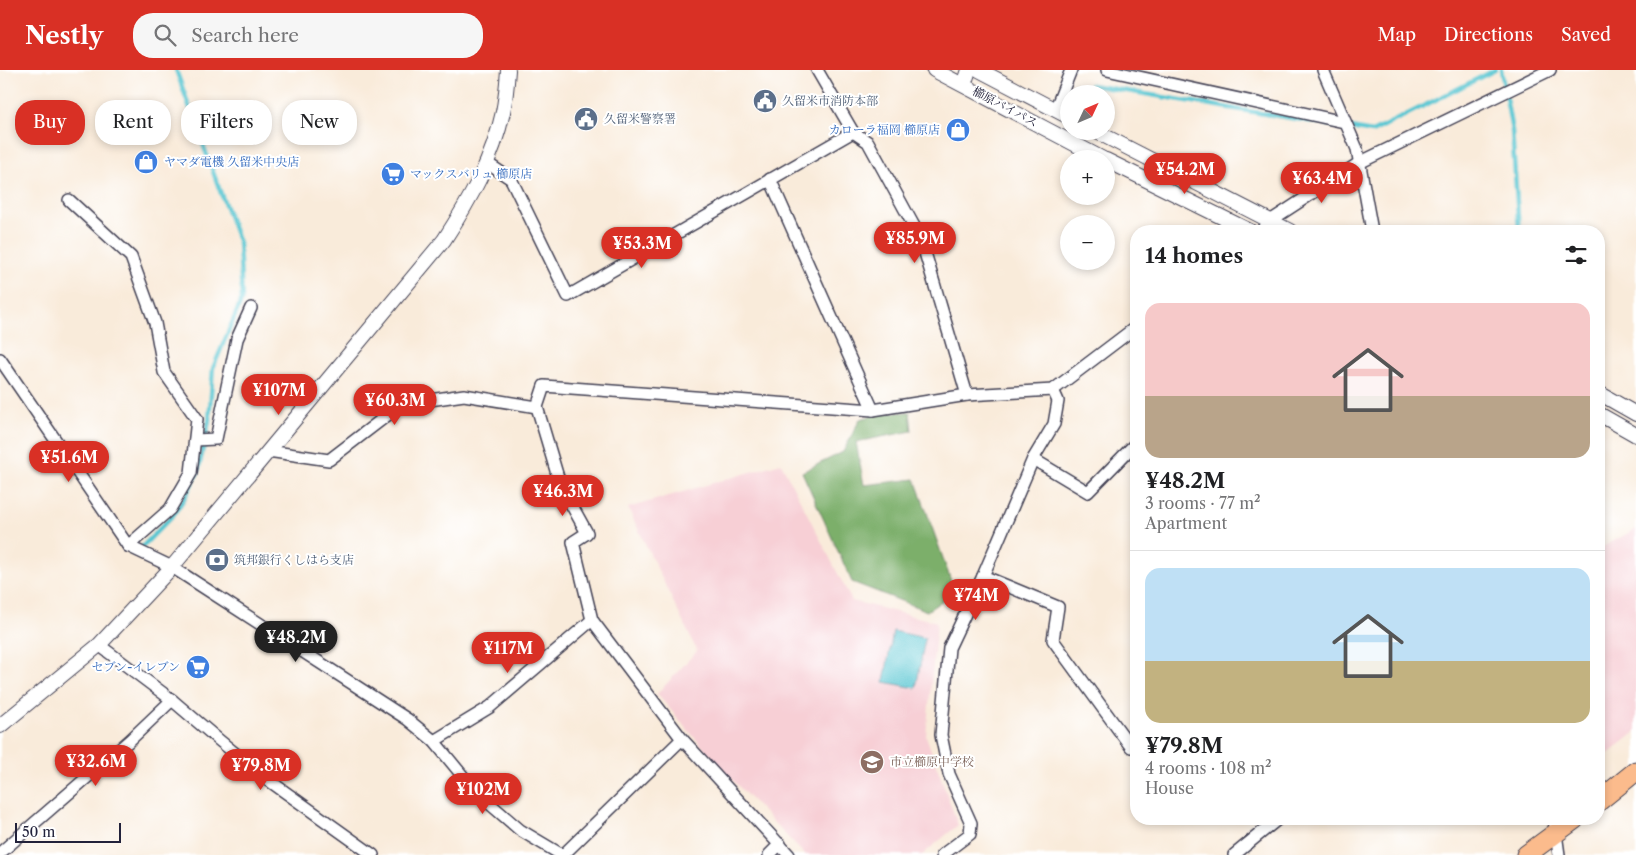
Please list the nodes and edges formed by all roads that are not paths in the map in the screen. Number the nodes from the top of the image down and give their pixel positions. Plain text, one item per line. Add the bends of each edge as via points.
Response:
1 (508, 70) edge
2 (817, 70) edge
3 (934, 70) edge
4 (968, 70) edge
5 (1070, 70) edge
6 (1107, 70) edge
7 (1323, 70) edge
8 (1550, 70) edge
9 (984, 71) edge
10 (964, 86) junction
11 (1056, 110) junction
12 (1060, 112) edge
13 (1345, 122) junction
14 (853, 132) junction
15 (1112, 140) edge
16 (1086, 150) edge
17 (487, 163) junction
18 (1359, 164) junction
19 (1115, 165) edge
20 (770, 180) junction
21 (69, 200) dead end
22 (1238, 225) edge
23 (1264, 225) edge
24 (1268, 225) edge
25 (1371, 225) edge
26 (251, 308) dead end
27 (1130, 332) edge
28 (0, 360) edge
29 (1053, 390) junction
30 (967, 395) junction
31 (1605, 396) edge
32 (538, 407) junction
33 (873, 410) junction
34 (1636, 414) edge
35 (1605, 417) edge
36 (1636, 435) edge
37 (195, 440) junction
38 (1130, 450) edge
39 (268, 451) junction
40 (1033, 459) junction
41 (128, 546) junction
42 (172, 567) junction
43 (983, 576) junction
44 (592, 620) junction
45 (99, 645) junction
46 (172, 700) junction
47 (0, 725) edge
48 (682, 739) junction
49 (434, 741) junction
50 (1130, 746) edge
51 (1636, 771) edge
52 (1605, 796) edge
53 (1271, 825) edge
54 (1555, 826) edge
55 (780, 844) junction
56 (0, 853) edge
57 (949, 853) edge
58 (373, 855) edge
59 (563, 855) edge
60 (769, 855) edge
61 (789, 855) edge
62 (1234, 855) edge
63 (1526, 855) edge
64 (1558, 855) edge

1 - 17 street via 503,112
2 - 14 street
3 - 10 street, 櫛原バイパス
4 - 10 street
5 - 11 street
6 - 13 street
7 - 13 street
8 - 18 street
9 - 10 street
9 - 11 street, 櫛原バイパス
10 - 16 street, 櫛原バイパス
11 - 12 street, 櫛原バイパス
13 - 18 street via 1357,149
14 - 20 street
14 - 30 street via 868,142 921,240
15 - 23 street
17 - 20 street via 511,179 568,296
17 - 39 street via 469,201 444,240
18 - 24 street
18 - 25 street
19 - 22 street, 櫛原バイパス
20 - 33 street
21 - 37 street via 131,257 155,323 164,372 197,419
26 - 37 street via 237,339 216,439
27 - 29 street
28 - 41 street
29 - 30 street
29 - 40 street via 1058,401 1054,424
30 - 33 street
31 - 34 street
32 - 33 street via 544,386
32 - 39 street via 464,396 402,404 329,460
32 - 44 street via 560,484 587,532 574,542
35 - 36 street
37 - 41 street via 192,473 170,509
38 - 40 street via 1088,492
39 - 42 street
40 - 43 street
41 - 42 street
42 - 45 street
42 - 49 street via 408,719
43 - 50 street via 1058,607 1053,640
43 - 57 street via 948,648 941,735 949,774 971,823 970,834
44 - 48 street
44 - 49 street via 490,707
45 - 46 street
45 - 47 street
46 - 56 street
46 - 58 street via 264,777
48 - 55 street
48 - 59 street
49 - 59 street via 482,797 520,830
51 - 52 highway
53 - 62 street
54 - 63 highway
54 - 64 street
55 - 60 street
55 - 61 street

